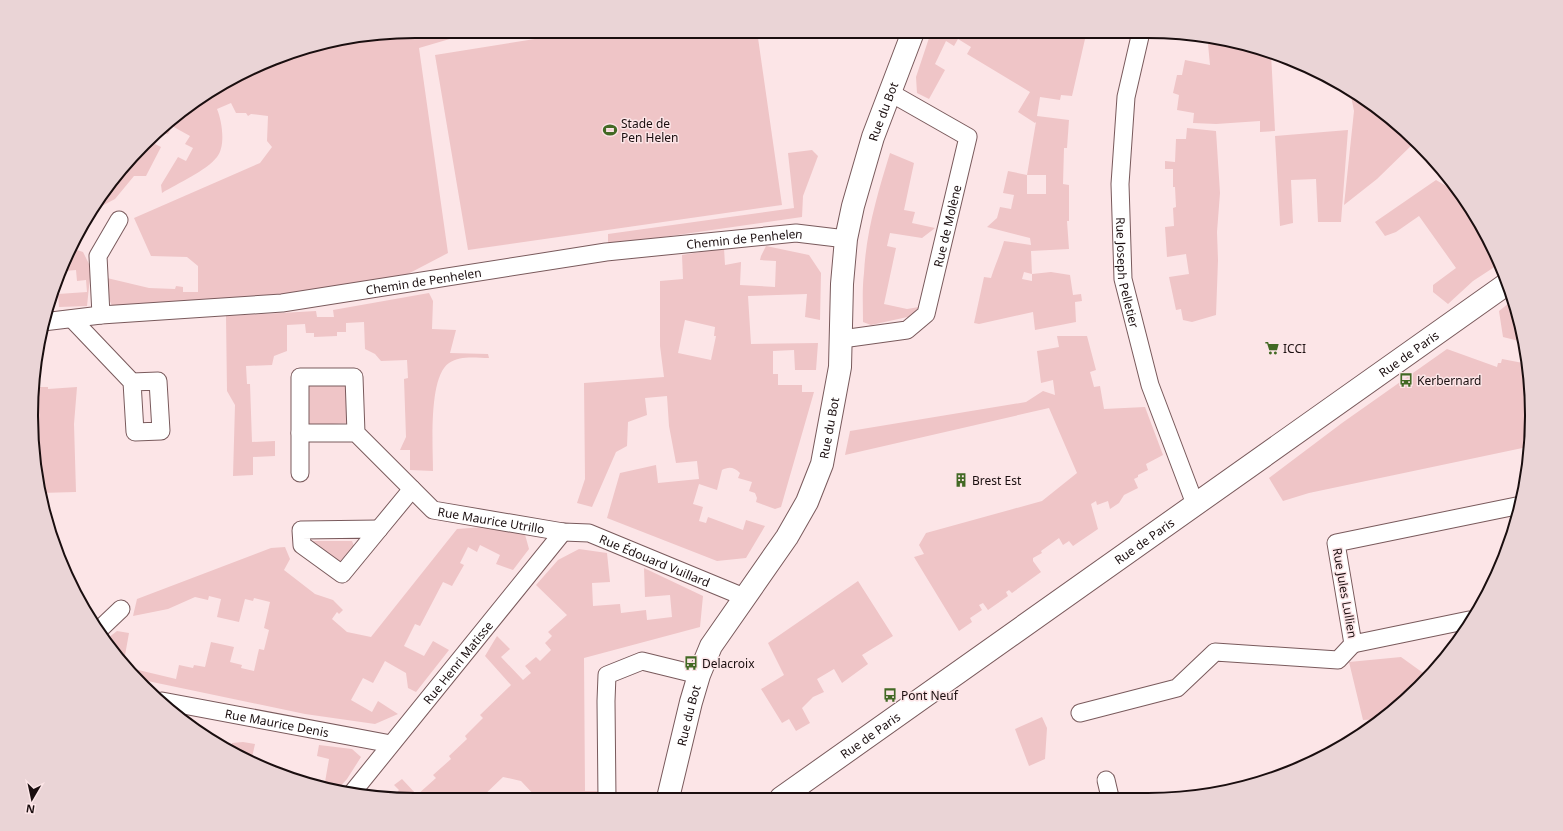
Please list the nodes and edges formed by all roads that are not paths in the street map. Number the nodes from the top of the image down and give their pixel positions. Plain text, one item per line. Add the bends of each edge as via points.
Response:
1 (911, 38) edge
2 (1140, 38) edge
3 (889, 92) junction
4 (119, 220) dead end
5 (846, 239) junction
6 (1502, 287) edge
7 (101, 315) junction
8 (72, 319) junction
9 (50, 321) edge
10 (842, 339) junction
11 (132, 382) dead end
12 (300, 433) junction
13 (356, 433) junction
14 (300, 473) dead end
15 (412, 490) junction
16 (1195, 504) junction
17 (1514, 506) edge
18 (379, 530) dead end
19 (563, 532) junction
20 (744, 597) junction
21 (121, 609) dead end
22 (1463, 621) edge
23 (103, 626) edge
24 (1353, 644) junction
25 (699, 675) junction
26 (171, 703) edge
27 (1080, 713) dead end
28 (391, 744) junction
29 (1106, 780) dead end
30 (356, 788) edge
31 (607, 793) edge
32 (669, 793) edge
33 (788, 793) edge
34 (1109, 793) edge

1 - 3 main road, Rue du Bot
2 - 16 street, Rue Joseph Pelletier via 1125,105 1120,184 1123,279 1150,385
3 - 5 main road, Rue du Bot via 855,199
3 - 10 street, Rue de Molène via 968,137 926,314 907,330
4 - 7 street via 98,256
5 - 7 street, Chemin de Penhelen via 796,233 606,252 282,303
5 - 10 main road, Rue du Bot via 842,284
6 - 16 main road, Rue de Paris
7 - 8 street, Chemin de Penhelen
8 - 9 street, Chemin de Penhelen
8 - 11 street
10 - 20 main road, Rue du Bot via 840,367 822,464 807,502 787,537
12 - 13 street
12 - 13 street via 300,377 354,377
12 - 14 street
13 - 15 street, Rue Maurice Utrillo
15 - 18 street
15 - 19 street, Rue Maurice Utrillo via 433,510
16 - 33 main road, Rue de Paris
17 - 24 street, Rue Jules Lullien via 1336,542
19 - 20 street, Rue Édouard Vuillard via 589,533
19 - 28 street, Rue Henri Matisse
20 - 25 main road, Rue du Bot via 711,646
21 - 23 street
22 - 24 street, Rue Jules Lullien
24 - 27 street via 1338,660 1215,652 1177,688
25 - 31 street via 642,661 607,675
25 - 32 main road, Rue du Bot
26 - 28 street, Rue Maurice Denis
28 - 30 street, Rue Henri Matisse
29 - 34 street

